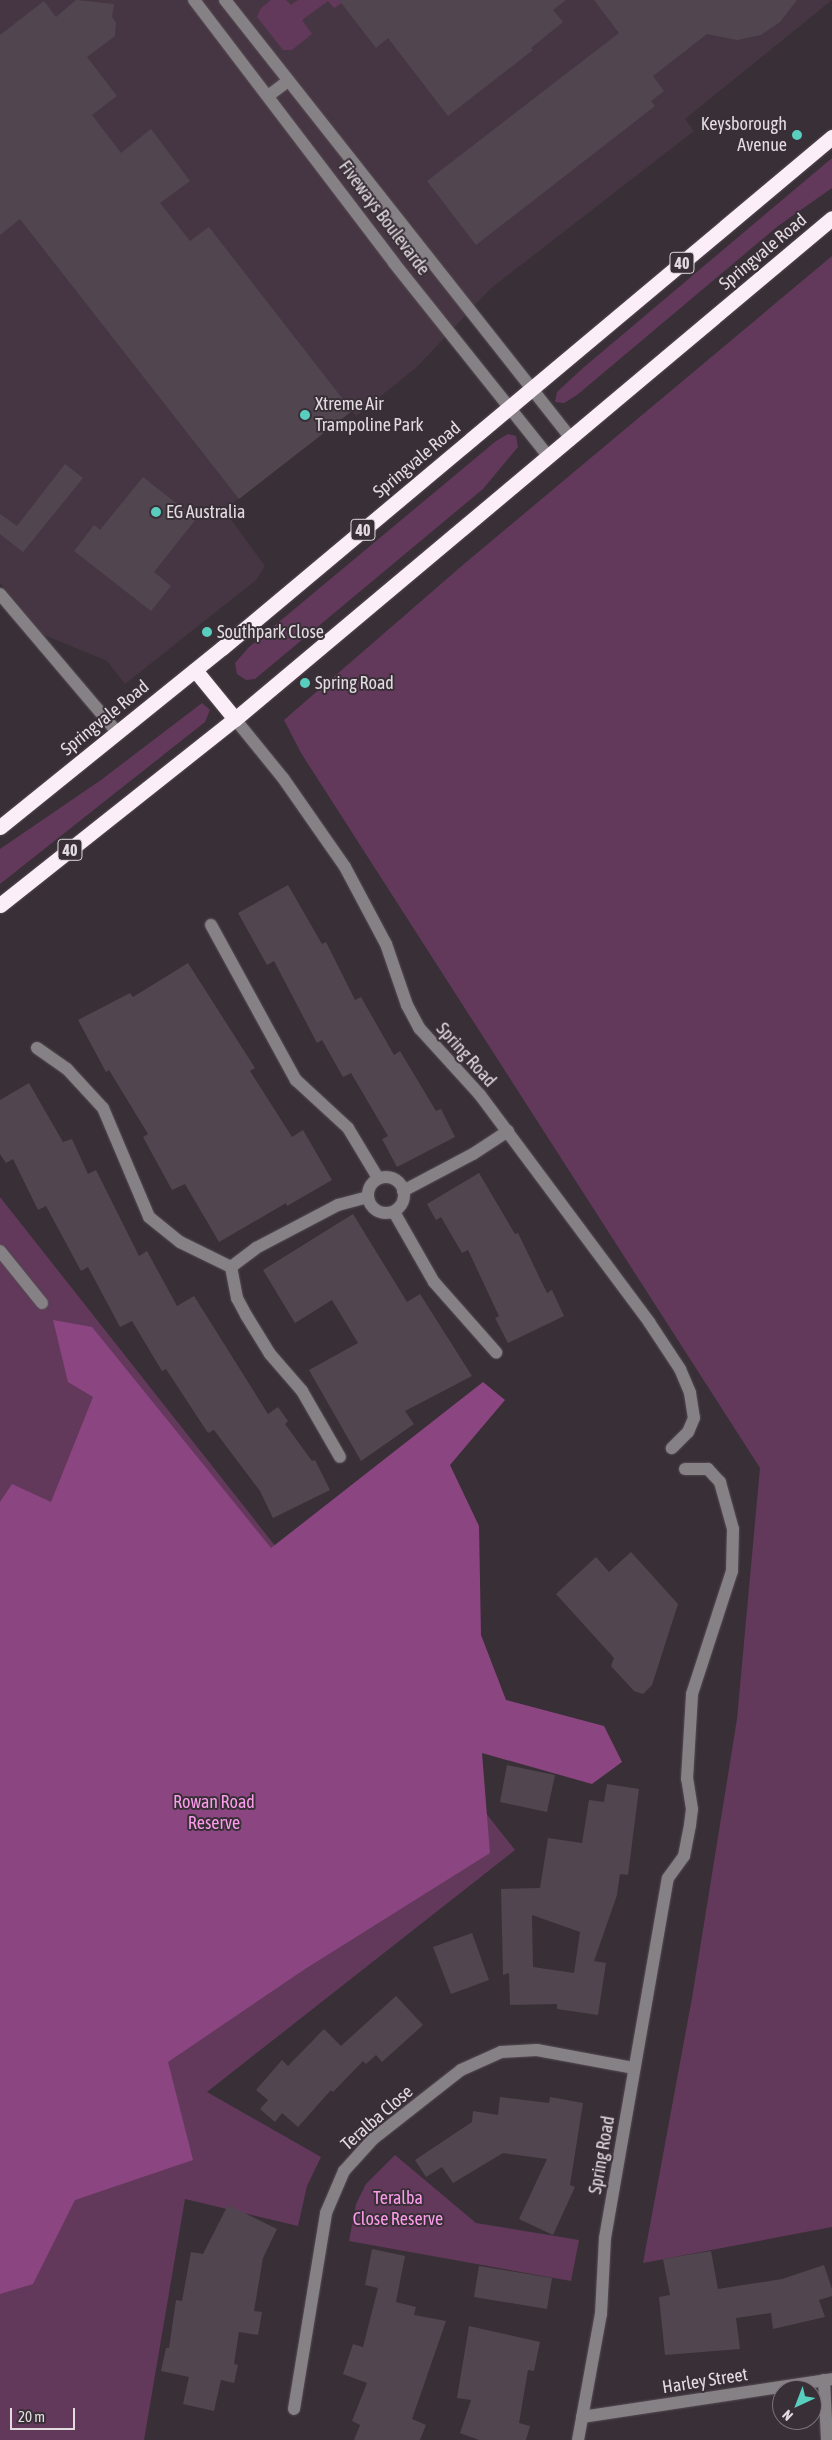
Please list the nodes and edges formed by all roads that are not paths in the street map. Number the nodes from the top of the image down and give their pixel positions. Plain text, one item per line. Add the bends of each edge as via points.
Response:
1 (194, 0) edge
2 (225, 0) edge
3 (288, 81) junction
4 (268, 96) junction
5 (832, 137) edge
6 (832, 218) edge
7 (532, 389) junction
8 (508, 408) junction
9 (570, 438) junction
10 (548, 456) junction
11 (0, 594) edge
12 (195, 670) junction
13 (234, 719) junction
14 (117, 732) junction
15 (0, 827) edge
16 (0, 905) edge
17 (211, 925) dead end
18 (37, 1048) dead end
19 (508, 1131) junction
20 (378, 1178) junction
21 (403, 1190) junction
22 (368, 1197) junction
23 (394, 1212) junction
24 (0, 1251) edge
25 (231, 1267) junction
26 (42, 1303) dead end
27 (496, 1352) dead end
28 (672, 1448) dead end
29 (340, 1457) dead end
30 (685, 1469) dead end
31 (634, 2068) junction
32 (828, 2379) edge
33 (294, 2409) dead end
34 (582, 2417) junction
35 (578, 2440) edge
36 (827, 2440) edge

1 - 4 street, Fiveways Boulevarde
2 - 3 street, Fiveways Boulevarde
3 - 4 street
3 - 7 street, Fiveways Boulevarde
4 - 8 street, Fiveways Boulevarde
5 - 7 highway, Springvale Road / 40
6 - 9 highway, Springvale Road / 40
7 - 8 highway, Springvale Road / 40
7 - 9 street, Fiveways Boulevarde
8 - 10 street, Fiveways Boulevarde
8 - 12 highway, Springvale Road / 40
9 - 10 highway, Springvale Road / 40
10 - 13 highway, Springvale Road / 40
11 - 14 street
12 - 13 highway
12 - 14 highway, Springvale Road / 40
13 - 16 highway, Springvale Road / 40
13 - 19 street, Spring Road via 316,822 358,889 386,944 407,1005 420,1029
14 - 15 highway, Springvale Road / 40
17 - 20 street via 296,1080 348,1128
18 - 25 street via 67,1069 103,1108 149,1217 180,1242
19 - 21 street via 473,1154
19 - 28 street, Spring Road via 666,1347 690,1392 693,1422
20 - 21 street via 392,1181
20 - 22 street via 369,1186
21 - 23 street via 403,1202
22 - 23 street via 380,1210
22 - 25 street via 338,1205 256,1248
23 - 27 street via 434,1282
24 - 26 street
25 - 29 street via 237,1298 246,1315 270,1354 302,1391
30 - 31 street, Spring Road via 708,1469 718,1478 731,1516 733,1548 727,1592 692,1694 687,1773 691,1816 684,1856 668,1878
31 - 33 street, Teralba Close via 537,2050 501,2052 461,2070 372,2139 344,2171 326,2213
31 - 34 street, Spring Road via 605,2238 601,2314
32 - 34 street, Harley Street
32 - 36 street
34 - 35 street, Spring Road

